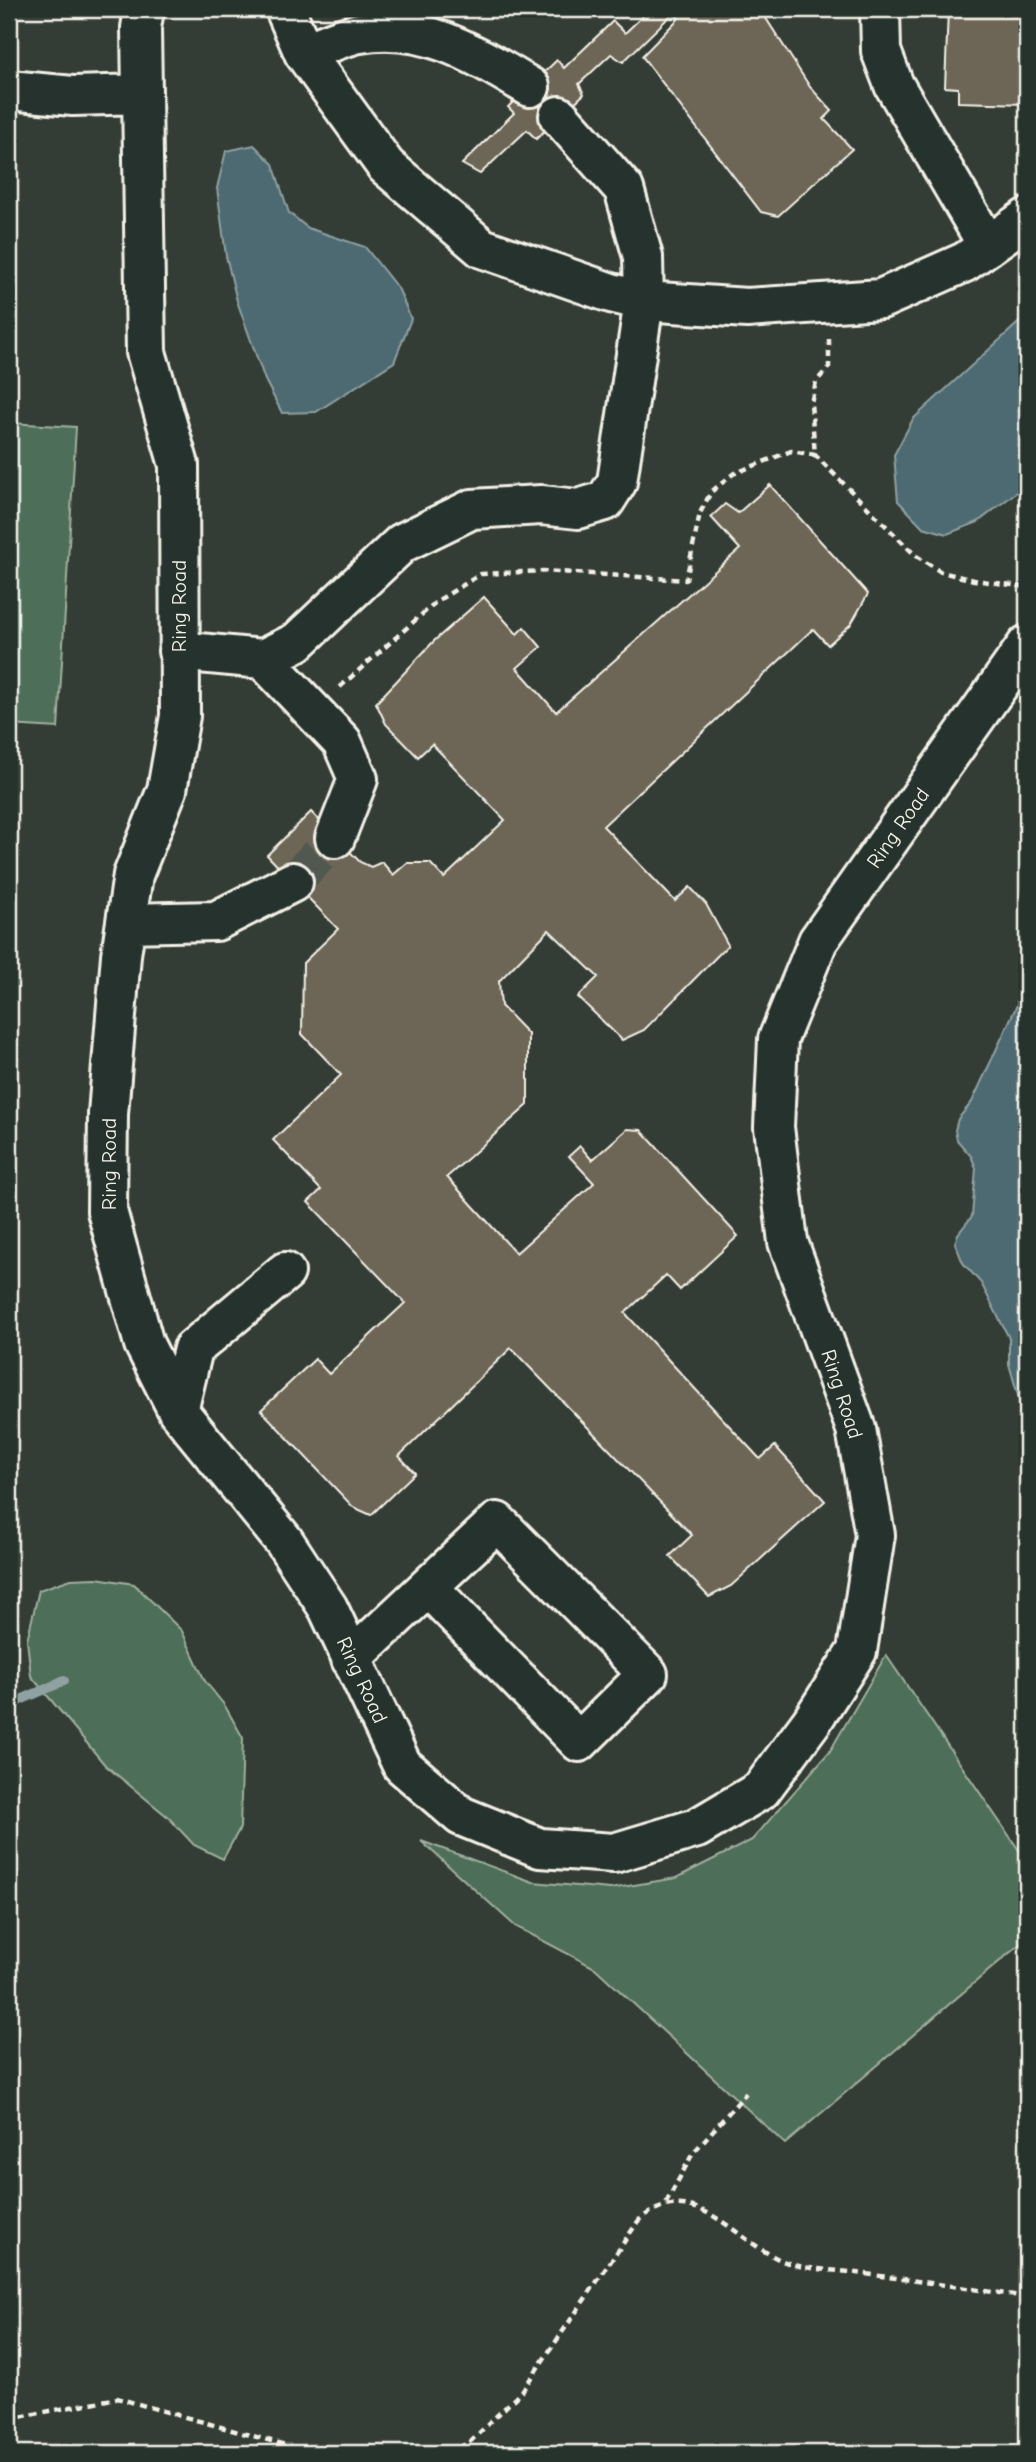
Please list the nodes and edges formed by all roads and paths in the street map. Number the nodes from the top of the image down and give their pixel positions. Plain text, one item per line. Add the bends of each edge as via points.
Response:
1 (144, 9) edge
2 (285, 9) edge
3 (880, 9) edge
4 (304, 53) junction
5 (530, 87) dead end
6 (9, 89) edge
7 (141, 94) junction
8 (559, 116) dead end
9 (1027, 218) edge
10 (988, 246) junction
11 (645, 301) junction
12 (826, 303) junction
13 (815, 455) junction
14 (1027, 587) edge
15 (1027, 645) edge
16 (178, 651) junction
17 (263, 659) junction
18 (313, 712) junction
19 (335, 838) tunnel mouth
20 (293, 882) tunnel mouth
21 (126, 923) junction
22 (285, 1272) dead end
23 (178, 1411) junction
24 (428, 1587) junction
25 (352, 1659) junction
26 (746, 2093) dead end
27 (665, 2204) junction
28 (1027, 2297) edge
29 (9, 2419) edge
30 (314, 2453) edge
31 (448, 2453) edge

1 - 7 street, Ring Road
2 - 4 street
3 - 10 street via 880,51 894,85
4 - 5 street via 360,33 409,31 465,48
4 - 11 street via 386,166 482,248
6 - 7 street via 73,96
7 - 16 street, Ring Road via 146,352 179,465
8 - 11 street via 624,189 643,257
9 - 10 street
10 - 12 street via 965,262 881,299
11 - 12 street via 747,308
11 - 17 street via 617,482 605,501 578,509 541,505 472,509 402,543 297,642
12 - 13 path via 831,360 816,382 811,403
13 - 14 path via 915,555 942,572
13 - 18 path via 791,451 733,474 711,492 700,513 685,580 542,571 481,574 437,601
15 - 25 street, Ring Road via 818,941 778,1039 774,1127 788,1242 856,1429 875,1535 858,1651 812,1721 761,1790 697,1828 614,1853 540,1848 461,1816 402,1765
16 - 17 street
16 - 21 street, Ring Road via 180,716 167,790 133,875
17 - 18 street
18 - 19 street via 342,742 358,779
20 - 21 street via 216,921
21 - 23 street, Ring Road via 108,1114 107,1211 144,1344
22 - 23 street via 193,1349
23 - 25 street, Ring Road via 284,1541 328,1608
24 - 24 street via 497,1522 648,1674 579,1742
24 - 25 street
26 - 27 path via 693,2153
27 - 28 path via 684,2203 704,2210 746,2241 789,2264
27 - 31 path via 639,2220 522,2391 470,2442
29 - 30 path via 117,2398

